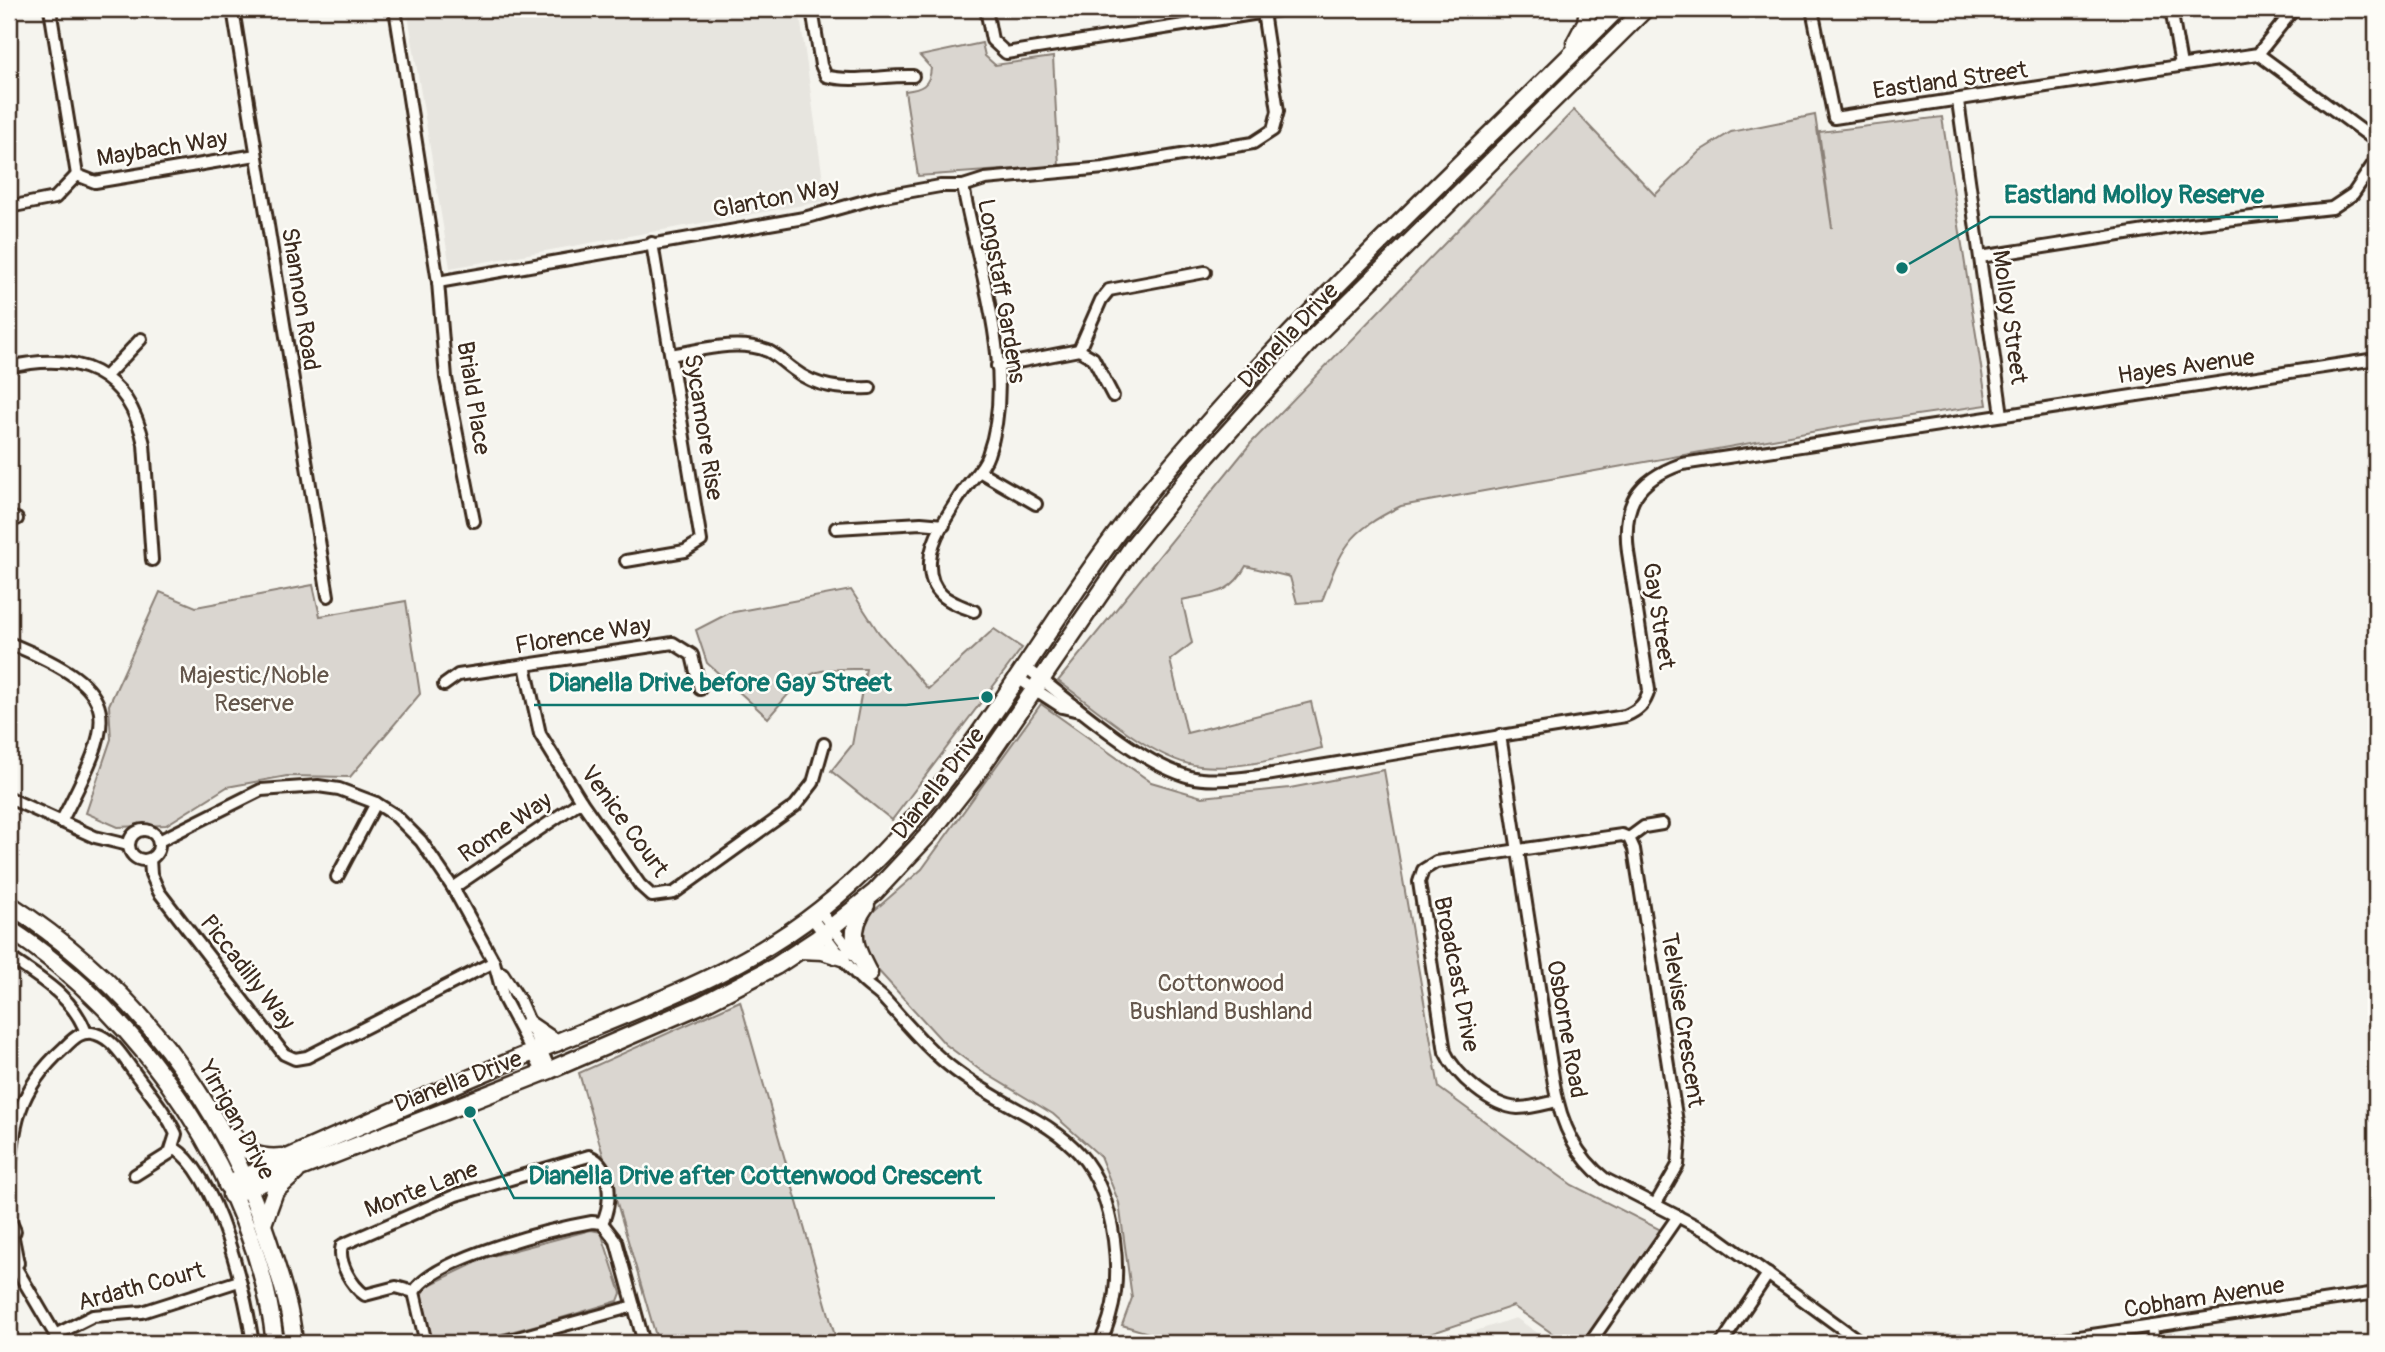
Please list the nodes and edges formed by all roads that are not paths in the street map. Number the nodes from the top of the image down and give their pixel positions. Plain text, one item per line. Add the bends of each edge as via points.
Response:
1 (50, 9) edge
2 (233, 9) edge
3 (395, 9) edge
4 (812, 9) edge
5 (986, 9) edge
6 (1285, 9) edge
7 (1588, 9) edge
8 (1633, 9) edge
9 (1645, 9) edge
10 (1812, 9) edge
11 (2171, 9) edge
12 (2294, 9) edge
13 (1611, 10) edge
14 (1263, 12) junction
15 (2258, 54) junction
16 (1598, 55) junction
17 (1565, 60) junction
18 (2181, 65) junction
19 (913, 76) dead end
20 (1958, 101) junction
21 (2376, 141) edge
22 (256, 155) junction
23 (2376, 160) edge
24 (76, 175) junction
25 (963, 187) junction
26 (9, 208) edge
27 (652, 243) junction
28 (1980, 257) junction
29 (1205, 272) dead end
30 (438, 282) junction
31 (141, 339) dead end
32 (1079, 350) junction
33 (671, 355) junction
34 (2376, 359) edge
35 (997, 366) junction
36 (9, 367) edge
37 (106, 377) junction
38 (870, 387) dead end
39 (1113, 396) dead end
40 (2002, 415) junction
41 (979, 471) junction
42 (1036, 504) dead end
43 (474, 521) dead end
44 (944, 525) junction
45 (836, 528) dead end
46 (152, 560) dead end
47 (626, 561) dead end
48 (328, 596) dead end
49 (974, 611) dead end
50 (9, 643) edge
51 (525, 665) junction
52 (1020, 671) junction
53 (444, 685) dead end
54 (1039, 685) junction
55 (700, 689) dead end
56 (1500, 735) junction
57 (824, 744) dead end
58 (9, 798) edge
59 (581, 801) junction
60 (376, 803) junction
61 (61, 822) junction
62 (1662, 824) dead end
63 (1629, 838) junction
64 (159, 841) junction
65 (128, 845) junction
66 (1517, 849) junction
67 (150, 859) junction
68 (337, 877) dead end
69 (453, 888) junction
70 (875, 892) junction
71 (9, 904) edge
72 (815, 914) junction
73 (9, 929) edge
74 (828, 930) junction
75 (800, 950) junction
76 (9, 957) edge
77 (842, 957) junction
78 (496, 966) junction
79 (869, 974) junction
80 (880, 994) junction
81 (528, 1024) junction
82 (86, 1033) junction
83 (556, 1042) junction
84 (536, 1050) junction
85 (180, 1063) junction
86 (546, 1071) junction
87 (1557, 1101) junction
88 (174, 1148) junction
89 (297, 1161) junction
90 (135, 1175) dead end
91 (247, 1181) junction
92 (9, 1184) edge
93 (229, 1190) junction
94 (9, 1205) edge
95 (1655, 1205) junction
96 (1678, 1216) junction
97 (9, 1219) edge
98 (602, 1223) junction
99 (263, 1224) junction
100 (11, 1241) edge
101 (9, 1256) edge
102 (21, 1273) junction
103 (1768, 1275) junction
104 (239, 1281) junction
105 (414, 1293) junction
106 (2376, 1293) edge
107 (634, 1306) junction
108 (2152, 1326) junction
109 (57, 1339) edge
110 (526, 1341) edge
111 (253, 1343) edge
112 (275, 1343) edge
113 (294, 1343) edge
114 (426, 1343) edge
115 (499, 1343) edge
116 (644, 1343) edge
117 (1100, 1343) edge
118 (1590, 1343) edge
119 (1722, 1343) edge
120 (1862, 1343) edge
121 (2038, 1343) edge
122 (2154, 1343) edge

1 - 24 street, Maybach Way
2 - 22 street, Shannon Road
3 - 30 street
4 - 19 street via 826,76 840,80
5 - 14 street via 992,40 1006,53
6 - 14 street
7 - 17 main road via 1586,22
8 - 13 main road
9 - 16 main road, Dianella Drive
10 - 20 street, Eastland Street via 1834,118
11 - 18 street
12 - 15 street
13 - 16 main road via 1613,28
13 - 17 main road, Dianella Drive
14 - 25 street, Glanton Way via 1278,111 1273,130 1253,142 1104,168 985,179
15 - 18 street, Eastland Street
15 - 21 street
16 - 54 main road, Dianella Drive via 1314,337 1197,467 1133,546
17 - 52 main road, Dianella Drive via 1298,325 1186,450 1116,534
18 - 20 street, Eastland Street
20 - 28 street, Molloy Street
22 - 24 street, Maybach Way via 95,182
22 - 48 street, Shannon Road
23 - 28 street via 2353,194 2332,208 2190,224
24 - 26 street via 55,198
25 - 27 street, Glanton Way via 940,186 804,218
25 - 35 street, Longstaff Gardens
27 - 30 street, Glanton Way
27 - 33 street, Sycamore Rise
28 - 40 street, Molloy Street
29 - 32 street via 1109,290
30 - 43 street, Briald Place via 446,378
31 - 37 street
32 - 35 street
32 - 39 street via 1093,358
33 - 38 street via 717,347 754,348 767,351 822,386
33 - 47 street, Sycamore Rise via 701,541 685,551
34 - 40 street, Hayes Avenue
35 - 41 street, Longstaff Gardens via 1000,408 988,457
36 - 37 street via 64,361
37 - 46 street via 125,397 141,429
40 - 56 street, Gay Street via 1682,464 1662,471 1633,498 1625,529 1649,690 1646,701 1625,716
41 - 42 street
41 - 44 street, Longstaff Gardens
44 - 45 street
44 - 49 street, Longstaff Gardens via 932,547 933,582 944,600
50 - 61 street via 75,675 99,703 103,720 93,758
51 - 53 street, Florence Way via 458,675
51 - 55 street, Florence Way via 673,643 692,655
51 - 59 street, Venice Court via 540,734
52 - 54 street, Gay Street
52 - 72 main road, Dianella Drive via 963,758 910,824
54 - 56 street, Gay Street via 1158,764 1192,778 1279,772
54 - 70 main road, Dianella Drive via 930,833
56 - 66 street, Osborne Road
57 - 59 street, Venice Court via 813,783 795,806 674,893 652,896 639,885
58 - 61 street
59 - 69 street, Rome Way
60 - 64 street via 318,786 261,790
60 - 68 street
60 - 69 street via 421,841
61 - 65 street
62 - 63 street via 1644,827
63 - 66 street via 1615,834
63 - 95 street, Televise Crescent via 1681,1141 1678,1165
64 - 65 street via 144,829 133,834
64 - 67 street via 157,853
65 - 67 street via 135,858
66 - 87 street, Osborne Road
66 - 87 street, Broadcast Drive via 1436,862 1423,870 1419,883 1437,1000 1446,1052 1457,1072 1507,1106
67 - 78 street, Piccadilly Way via 159,892 279,1048 295,1059
69 - 78 street
70 - 74 main road, Dianella Drive
70 - 79 main road via 859,915 853,935
71 - 85 main road, Yirrigan Drive via 90,965
72 - 74 street
72 - 83 main road, Dianella Drive via 765,949 690,988
73 - 93 main road, Yirrigan Drive via 72,977 139,1044 203,1136
74 - 75 main road, Dianella Drive
74 - 77 street
74 - 79 street
75 - 77 main road
75 - 86 main road, Dianella Drive via 701,1005
76 - 82 street via 74,1007
77 - 80 street
78 - 81 street via 517,993
78 - 84 street via 505,999
79 - 80 street
80 - 117 street via 956,1072 1054,1130 1102,1187 1118,1271 1109,1325
81 - 83 main road
81 - 84 street
82 - 88 street via 105,1037 116,1048 164,1111 176,1134
82 - 92 street via 77,1035 47,1062 26,1092 18,1116
83 - 84 main road, Dianella Drive
84 - 86 street
84 - 89 main road, Dianella Drive
85 - 89 main road via 198,1079 244,1149
85 - 91 main road, Yirrigan Drive via 209,1105
86 - 89 main road, Dianella Drive
87 - 95 street, Osborne Road via 1573,1141 1594,1171
88 - 90 street
88 - 104 street via 196,1168 224,1229
89 - 91 main road, Dianella Drive
89 - 99 main road via 275,1191
91 - 93 main road, Dianella Drive
91 - 99 main road, Yirrigan Drive
93 - 112 main road, Yirrigan Drive via 261,1275
94 - 97 street
95 - 96 street, Osborne Road
96 - 103 street, Osborne Road via 1714,1235
96 - 118 street
97 - 100 street via 15,1228
98 - 105 street via 581,1224 495,1248 426,1276
98 - 105 street, Monte Lane via 610,1204 609,1192 601,1164 589,1156 457,1195 342,1245 341,1256 352,1282 365,1295 396,1287
98 - 107 street via 616,1241
99 - 113 main road, Yirrigan Drive via 284,1286
100 - 102 street
101 - 102 street
102 - 109 street
103 - 119 street
103 - 120 street, Osborne Road
104 - 109 street, Ardath Court via 142,1312 93,1316
104 - 111 street
105 - 114 street
106 - 108 street, Cobham Avenue
107 - 110 street
107 - 116 street
108 - 121 street, Cobham Avenue
108 - 122 street
110 - 115 street

